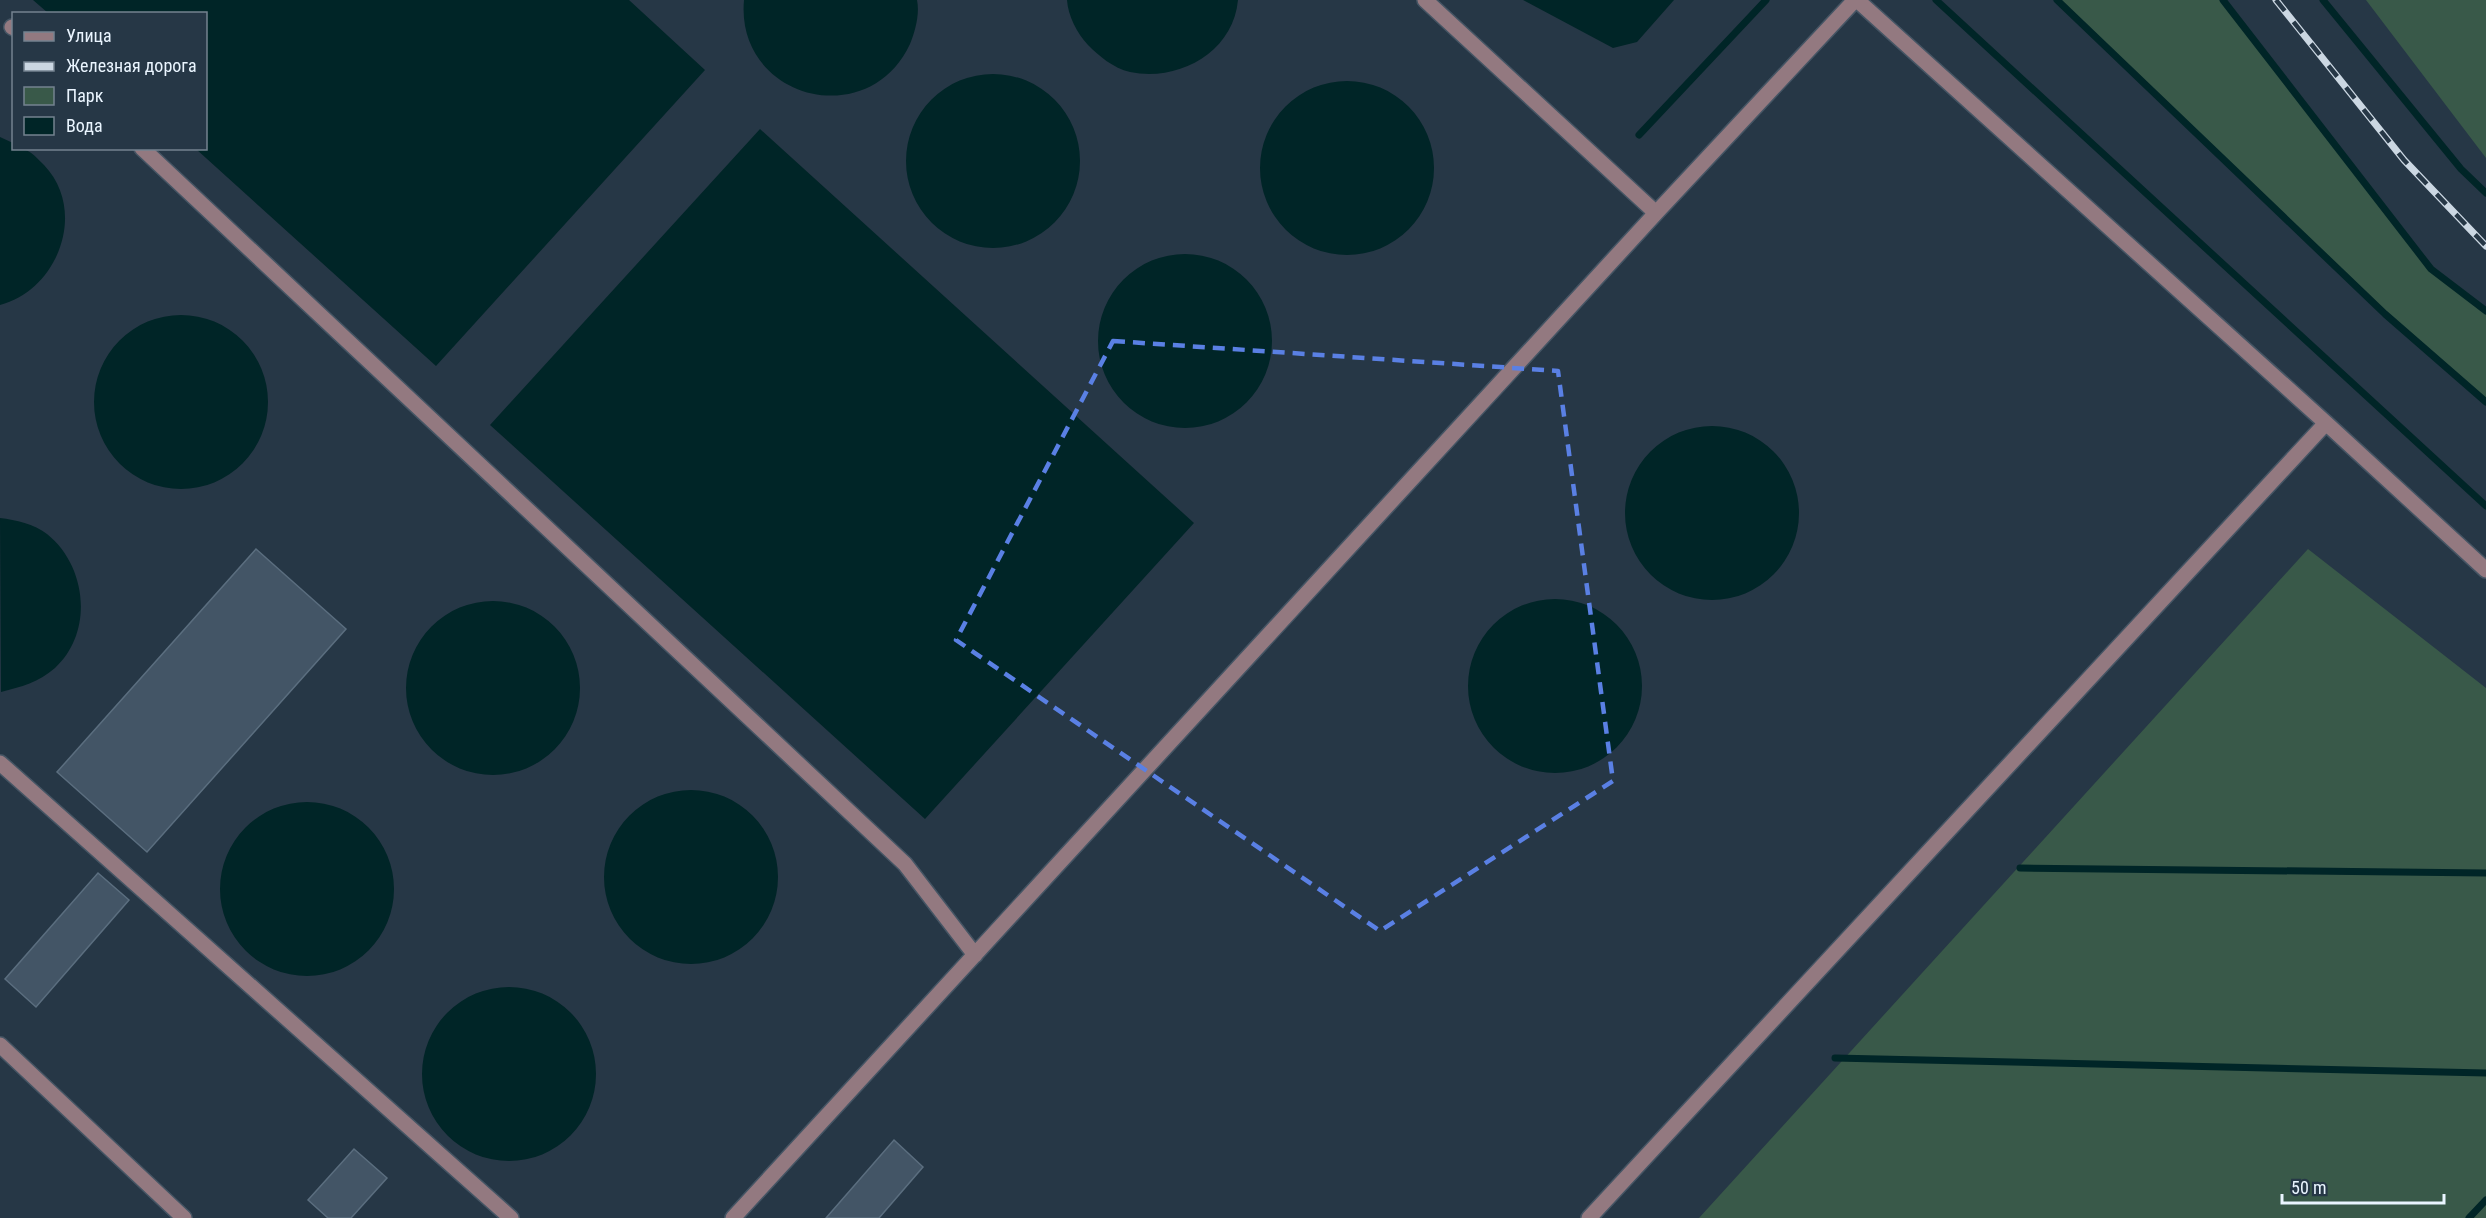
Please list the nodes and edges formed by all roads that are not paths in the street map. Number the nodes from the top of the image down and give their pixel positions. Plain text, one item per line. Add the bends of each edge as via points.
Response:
1 (1425, 0) edge
2 (1856, 0) edge
3 (144, 150) edge
4 (1656, 213) junction
5 (2326, 423) junction
6 (2486, 570) edge
7 (0, 763) edge
8 (975, 955) junction
9 (0, 1045) edge
10 (184, 1218) edge
11 (511, 1218) edge
12 (734, 1218) edge
13 (1589, 1218) edge

1 - 4 lane
2 - 4 lane
2 - 5 lane
3 - 8 lane via 905,864
4 - 8 lane
5 - 6 lane
5 - 13 lane
7 - 11 lane
8 - 12 lane
9 - 10 lane

